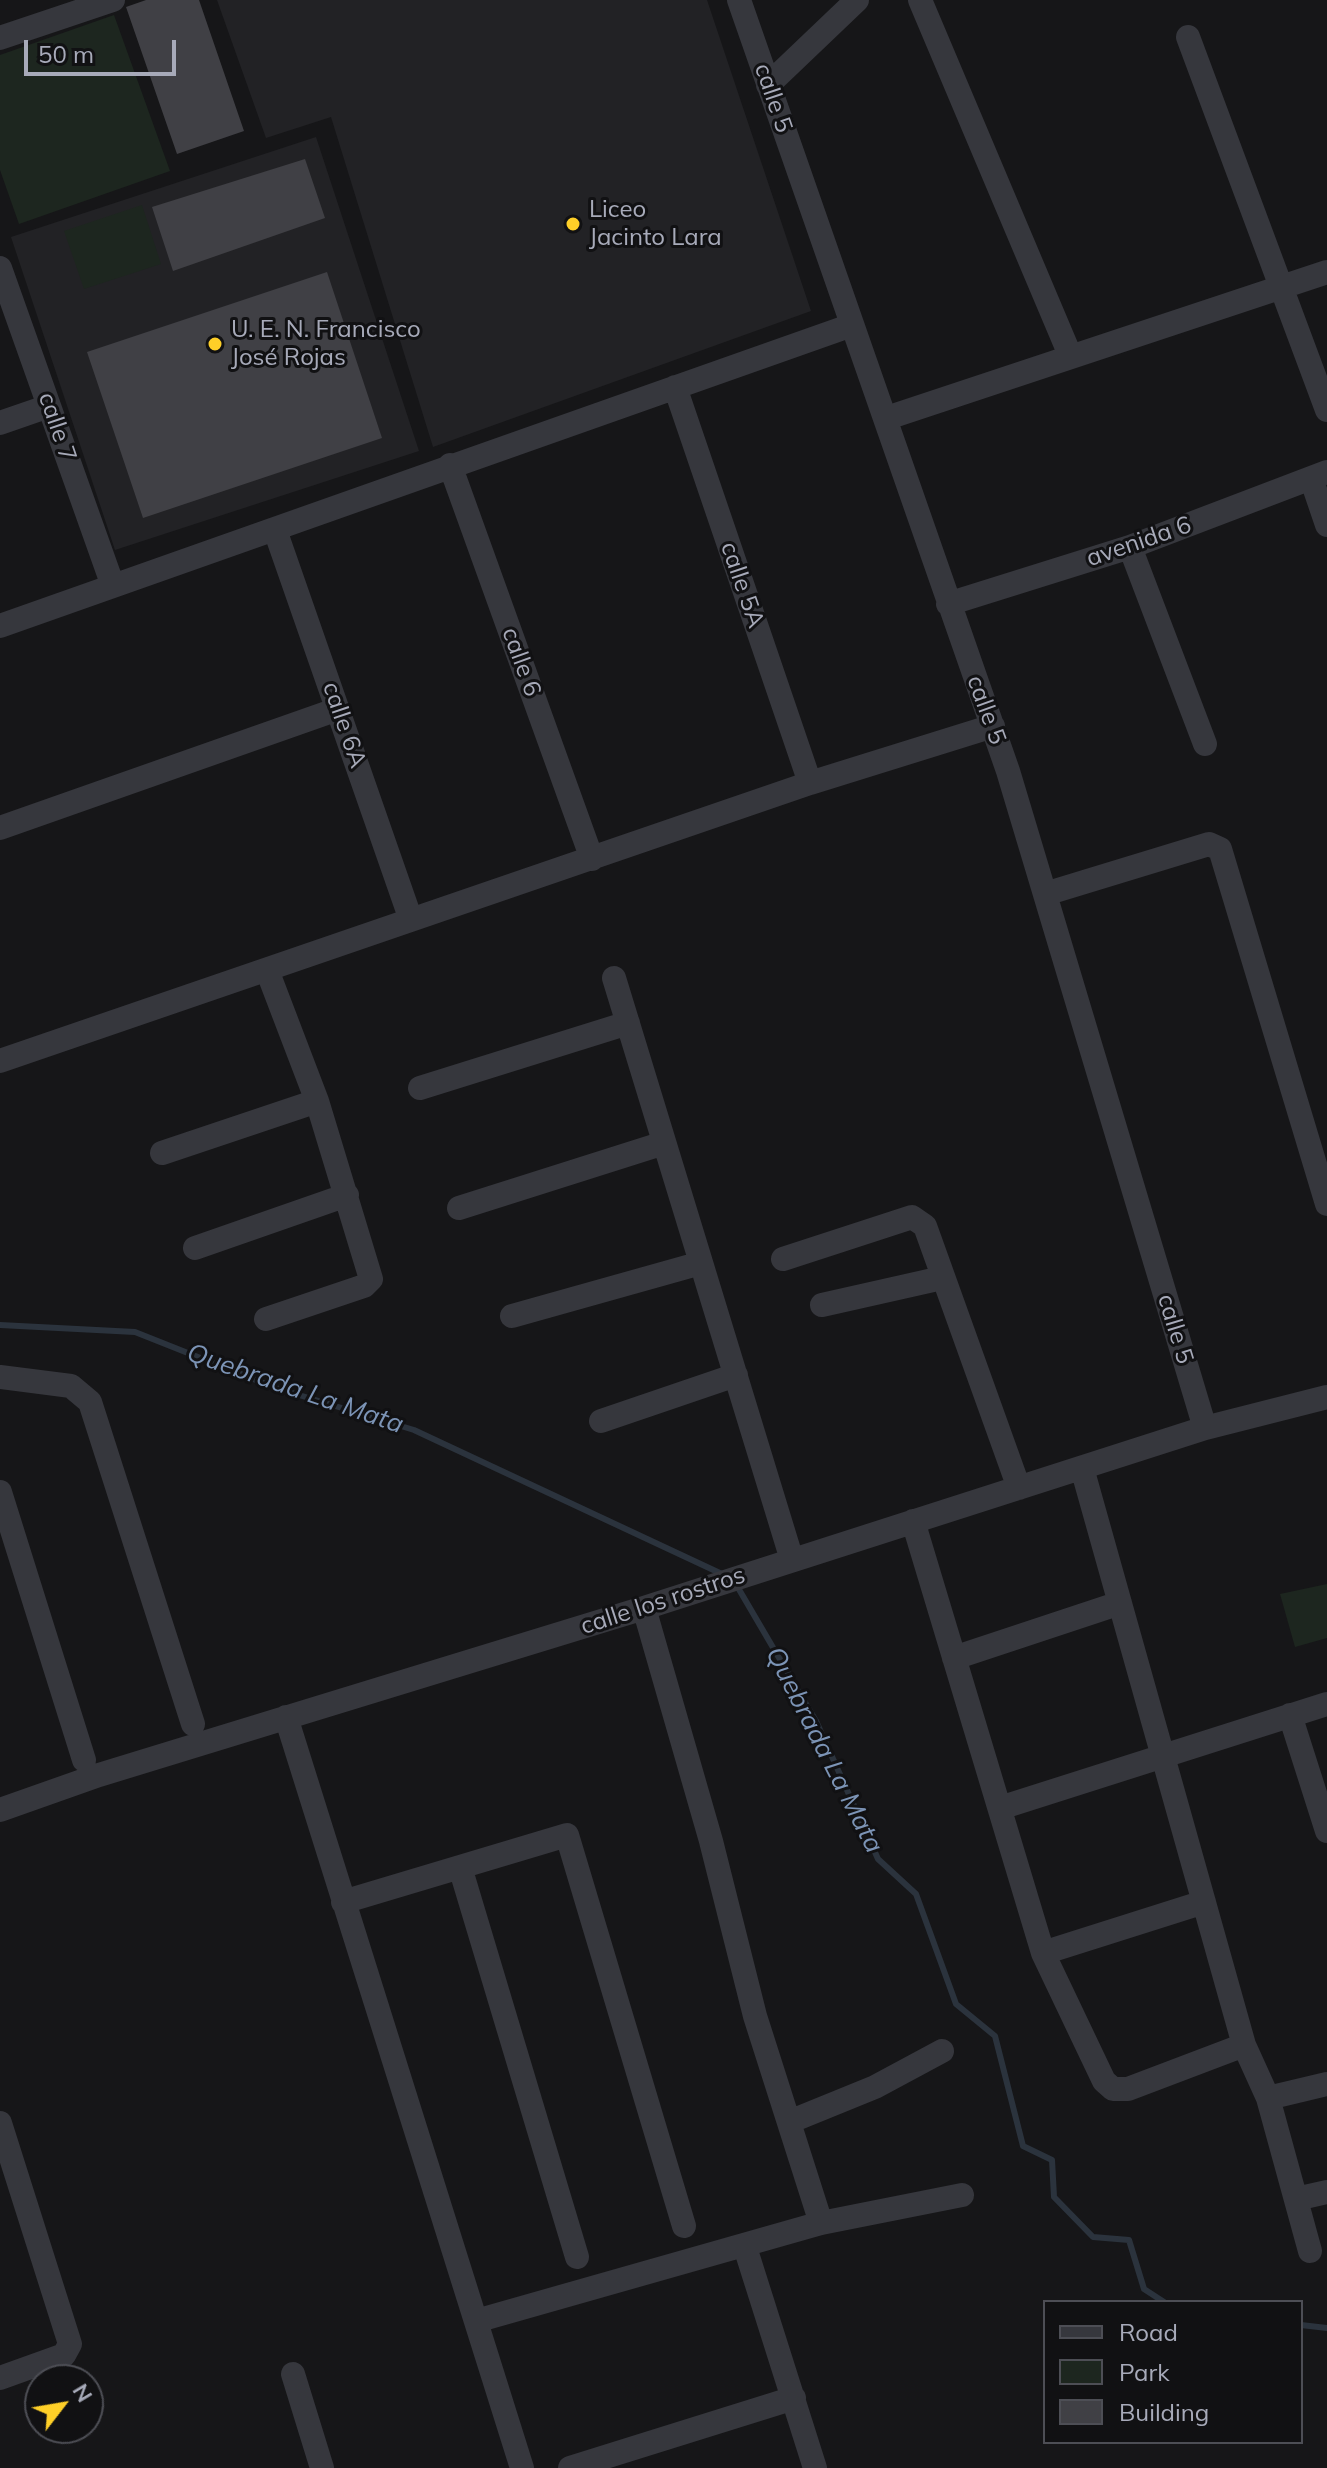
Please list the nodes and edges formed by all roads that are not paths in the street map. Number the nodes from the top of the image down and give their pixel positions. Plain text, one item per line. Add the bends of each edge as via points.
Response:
1 (112, 0) edge
2 (739, 0) edge
3 (857, 0) edge
4 (920, 0) edge
5 (1188, 37) dead end
6 (0, 38) edge
7 (768, 85) junction
8 (0, 268) edge
9 (1327, 272) edge
10 (1283, 288) junction
11 (852, 325) junction
12 (1070, 355) junction
13 (675, 387) junction
14 (49, 406) junction
15 (1327, 410) edge
16 (887, 418) junction
17 (0, 423) edge
18 (450, 465) junction
19 (1319, 475) edge
20 (1327, 525) edge
21 (275, 530) junction
22 (1130, 547) junction
23 (113, 586) junction
24 (948, 604) junction
25 (0, 626) edge
26 (338, 709) junction
27 (993, 726) junction
28 (1205, 744) dead end
29 (810, 783) junction
30 (0, 828) edge
31 (592, 859) junction
32 (1045, 894) junction
33 (411, 920) junction
34 (267, 970) junction
35 (614, 978) dead end
36 (628, 1023) junction
37 (0, 1061) edge
38 (420, 1088) dead end
39 (317, 1101) junction
40 (664, 1143) junction
41 (162, 1153) dead end
42 (347, 1195) junction
43 (1327, 1204) edge
44 (459, 1208) dead end
45 (195, 1248) dead end
46 (783, 1259) dead end
47 (701, 1263) junction
48 (942, 1278) junction
49 (822, 1305) dead end
50 (512, 1316) dead end
51 (266, 1319) dead end
52 (736, 1375) junction
53 (0, 1377) edge
54 (1327, 1397) edge
55 (601, 1421) dead end
56 (1205, 1428) junction
57 (1082, 1468) junction
58 (1019, 1488) junction
59 (0, 1492) edge
60 (913, 1521) junction
61 (792, 1560) junction
62 (1120, 1603) junction
63 (644, 1608) junction
64 (954, 1658) junction
65 (1327, 1704) edge
66 (1290, 1715) junction
67 (286, 1717) junction
68 (193, 1724) dead end
69 (1163, 1756) junction
70 (84, 1760) dead end
71 (1000, 1808) junction
72 (0, 1810) edge
73 (1327, 1831) edge
74 (460, 1867) junction
75 (343, 1902) junction
76 (1204, 1902) junction
77 (1043, 1953) junction
78 (1244, 2045) junction
79 (942, 2051) dead end
80 (1327, 2084) edge
81 (1268, 2098) junction
82 (789, 2122) junction
83 (0, 2123) edge
84 (1327, 2192) edge
85 (962, 2195) dead end
86 (1296, 2199) junction
87 (821, 2223) junction
88 (684, 2226) dead end
89 (745, 2247) junction
90 (1310, 2251) dead end
91 (577, 2257) dead end
92 (476, 2321) junction
93 (293, 2374) dead end
94 (0, 2378) edge
95 (794, 2398) junction
96 (322, 2468) edge
97 (522, 2468) edge
98 (570, 2468) edge
99 (815, 2468) edge

1 - 6 street
2 - 7 street, calle 5
3 - 7 street
4 - 12 street
5 - 10 street
7 - 11 street, calle 5
8 - 14 street, calle 7
9 - 10 street
10 - 12 street
10 - 15 street
11 - 13 street
11 - 16 street, calle 5
12 - 16 street
13 - 18 street
13 - 29 street, calle 5A
14 - 17 street
14 - 23 street, calle 7
16 - 24 street, calle 5
18 - 21 street
18 - 31 street, calle 6
19 - 20 street
19 - 22 street, avenida 6
21 - 23 street
21 - 26 street, calle 6A
22 - 24 street, avenida 6
22 - 28 street
23 - 25 street
24 - 27 street, calle 5
26 - 30 street
26 - 33 street, calle 6A
27 - 29 street
27 - 32 street, calle 5
29 - 31 street
31 - 33 street
32 - 43 street via 1209,844 1220,849
32 - 56 street, calle 5
33 - 34 street
34 - 37 street
34 - 39 street
35 - 36 street
36 - 38 street
36 - 40 street
39 - 41 street
39 - 42 street
40 - 44 street
40 - 47 street
42 - 45 street
42 - 51 street via 371,1279 364,1286
46 - 48 street via 912,1217 925,1226
47 - 50 street
47 - 52 street
48 - 49 street
48 - 58 street
52 - 55 street
52 - 61 street
53 - 68 street via 71,1386 90,1402
54 - 56 street, calle los rostros
56 - 57 street, calle los rostros
57 - 58 street, calle los rostros
57 - 62 street
58 - 60 street, calle los rostros
59 - 70 street
60 - 61 street, calle los rostros
60 - 64 street
61 - 63 street, calle los rostros
62 - 64 street
62 - 69 street
63 - 67 street, calle los rostros
63 - 82 street
64 - 71 street
65 - 66 street
66 - 69 street
66 - 73 street
67 - 72 street, calle los rostros
67 - 75 street
69 - 71 street
69 - 76 street
71 - 77 street
74 - 75 street
74 - 88 street via 567,1835
74 - 91 street
75 - 92 street
76 - 77 street
76 - 78 street
77 - 78 street via 1104,2081 1113,2089 1128,2089
78 - 81 street
79 - 82 street via 875,2087
80 - 81 street
81 - 86 street
82 - 87 street
83 - 94 street via 70,2344 64,2355
84 - 86 street
85 - 87 street
86 - 90 street
87 - 89 street
89 - 92 street
89 - 95 street
92 - 97 street
93 - 96 street
95 - 98 street
95 - 99 street

